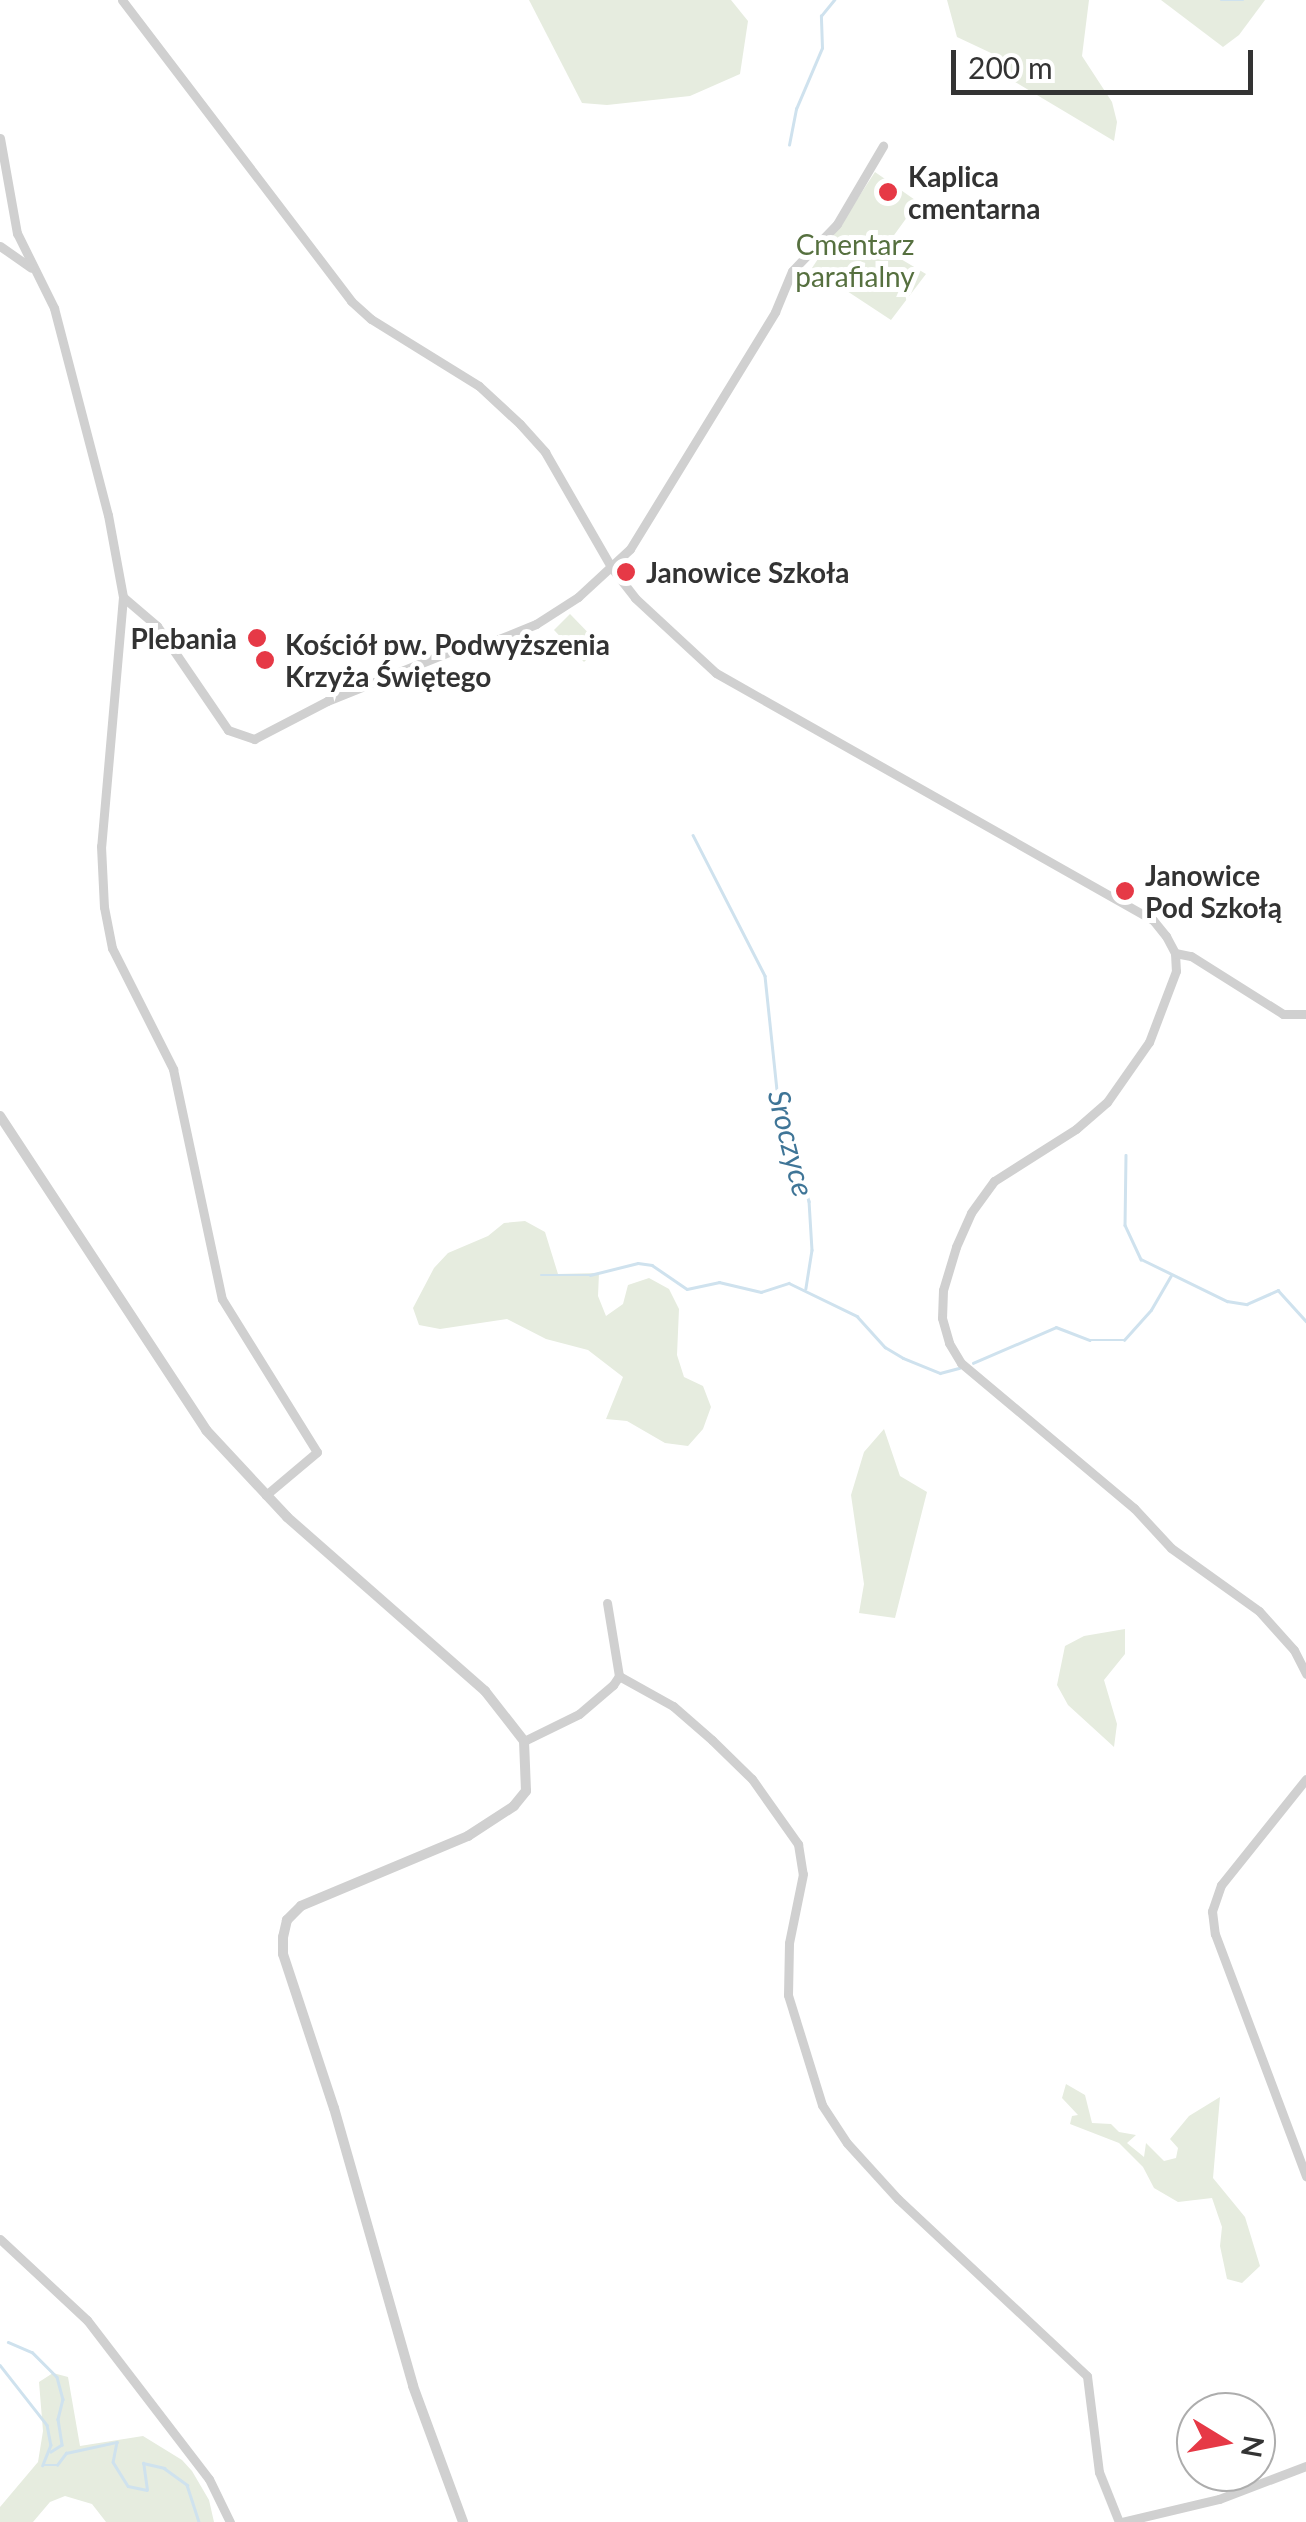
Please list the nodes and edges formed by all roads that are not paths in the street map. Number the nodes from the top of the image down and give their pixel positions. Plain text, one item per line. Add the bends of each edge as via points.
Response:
1 (122, 0) edge
2 (0, 138) edge
3 (883, 146) dead end
4 (0, 246) edge
5 (33, 269) junction
6 (612, 567) junction
7 (123, 597) junction
8 (1175, 953) junction
9 (1306, 1014) edge
10 (0, 1116) edge
11 (266, 1495) junction
12 (607, 1604) dead end
13 (1306, 1674) edge
14 (619, 1676) junction
15 (524, 1741) junction
16 (1306, 1779) edge
17 (1306, 2176) edge
18 (0, 2239) edge
19 (1306, 2466) edge
20 (230, 2522) edge
21 (463, 2522) edge
22 (1120, 2522) edge

1 - 6 street via 351,301 479,386 545,452
2 - 5 street via 17,233
3 - 6 street via 836,224 792,271 775,312 630,549
4 - 5 street
5 - 7 street via 54,308
6 - 7 street via 536,624 326,701 254,739 228,730 157,626
6 - 8 street via 635,598 716,673 1152,920
7 - 11 street via 101,846 104,908 112,948 172,1069 222,1298 317,1452
8 - 9 street via 1191,956 1282,1014
8 - 13 street via 1176,971 1149,1042 1118,1087 1076,1130 994,1181 971,1213 943,1290 942,1318 962,1364 1134,1508 1171,1548 1259,1611
10 - 11 street via 172,1382
11 - 15 street via 486,1692
12 - 14 street
14 - 15 street via 579,1714
14 - 22 street via 672,1706 712,1740 752,1779 798,1844 802,1874 789,1942 788,1995 822,2105 898,2199 1087,2376 1099,2472
15 - 21 street via 526,1791 514,1806 468,1836 301,1906 287,1920 283,1937 413,2386
16 - 17 street via 1220,1885 1212,1911
18 - 20 street via 87,2320 209,2479
19 - 22 street via 1219,2499

